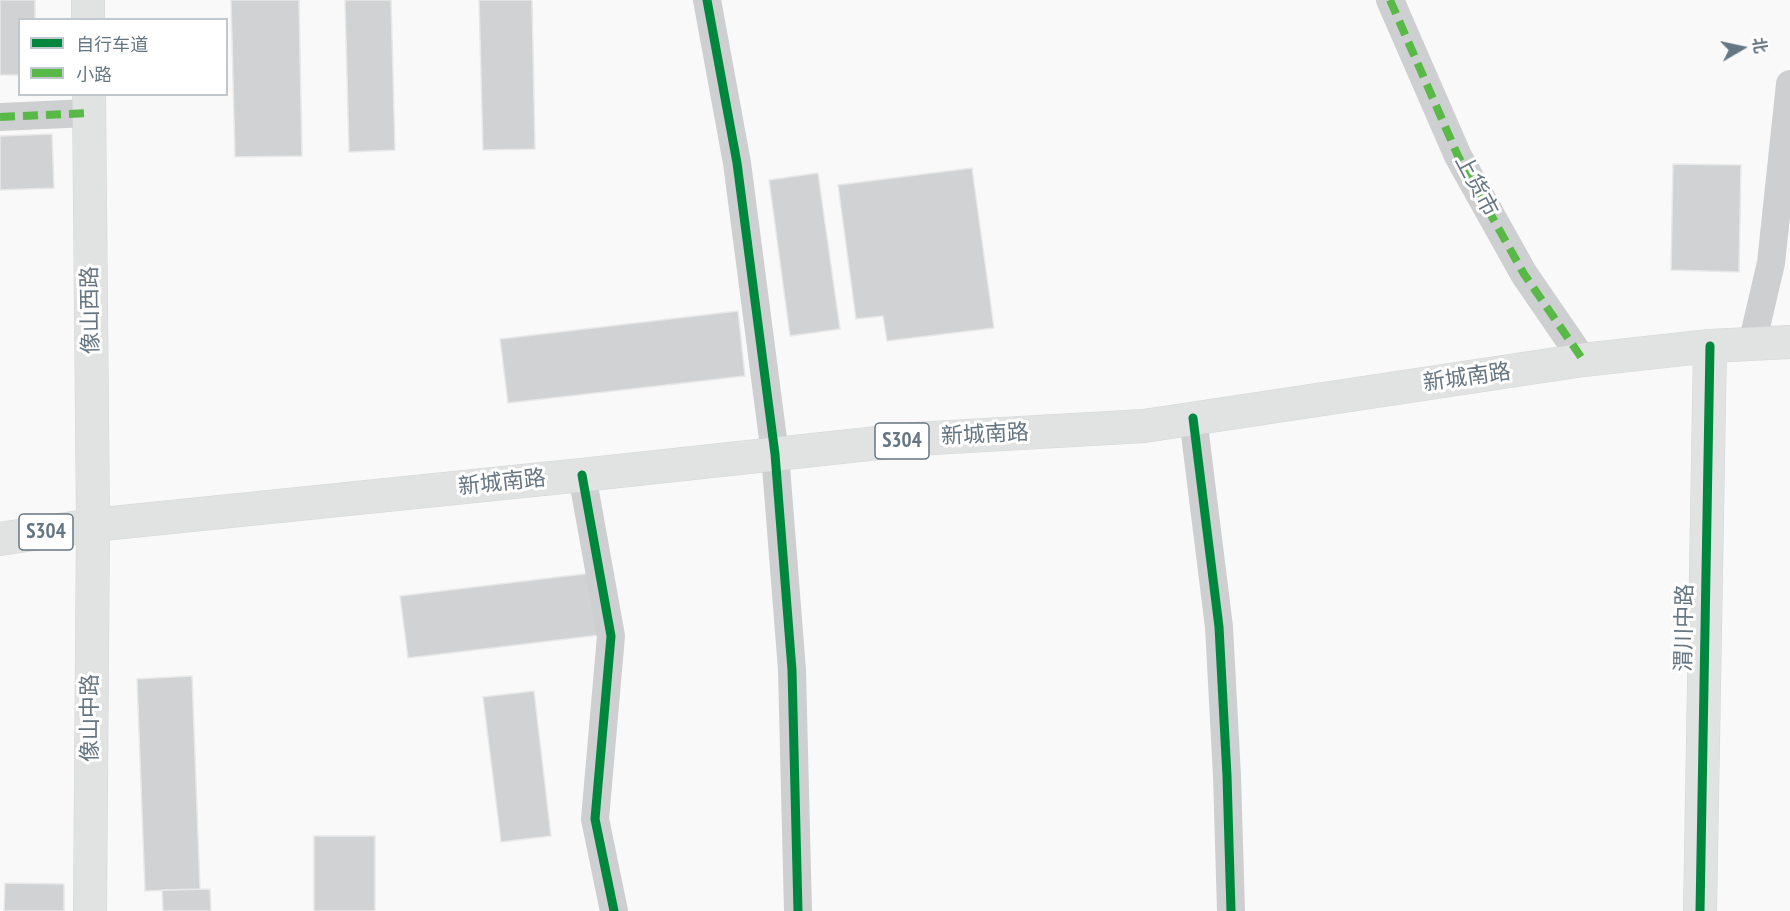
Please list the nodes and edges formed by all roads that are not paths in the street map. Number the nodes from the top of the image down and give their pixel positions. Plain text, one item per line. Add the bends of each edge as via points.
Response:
1 (88, 0) edge
2 (707, 0) edge
3 (1390, 0) edge
4 (88, 18) edge
5 (1790, 84) edge
6 (89, 104) edge
7 (0, 117) edge
8 (1790, 342) edge
9 (1752, 344) junction
10 (1710, 346) junction
11 (1583, 360) junction
12 (1193, 418) junction
13 (775, 454) junction
14 (582, 475) junction
15 (93, 525) junction
16 (0, 539) edge
17 (90, 911) edge
18 (614, 911) edge
19 (798, 911) edge
20 (1231, 911) edge
21 (1700, 911) edge

1 - 4 main road
2 - 13 street via 737,163
3 - 11 street, 上货市 via 1458,156 1524,274
5 - 9 street via 1771,263
6 - 7 street
6 - 15 main road, 像山西路
8 - 9 main road, 新城南路 / S304
9 - 10 main road, 新城南路 / S304
10 - 11 main road, 新城南路 / S304
10 - 21 main road, 渭川中路
11 - 12 main road, 新城南路 / S304
12 - 13 main road, 新城南路 / S304 via 1144,426 915,439
12 - 20 street via 1219,627
13 - 14 main road, 新城南路 / S304
13 - 19 street via 792,670
14 - 15 main road, 新城南路 / S304
14 - 18 street via 611,636 595,819
15 - 16 main road, 新城南路 / S304
15 - 17 main road, 像山中路

